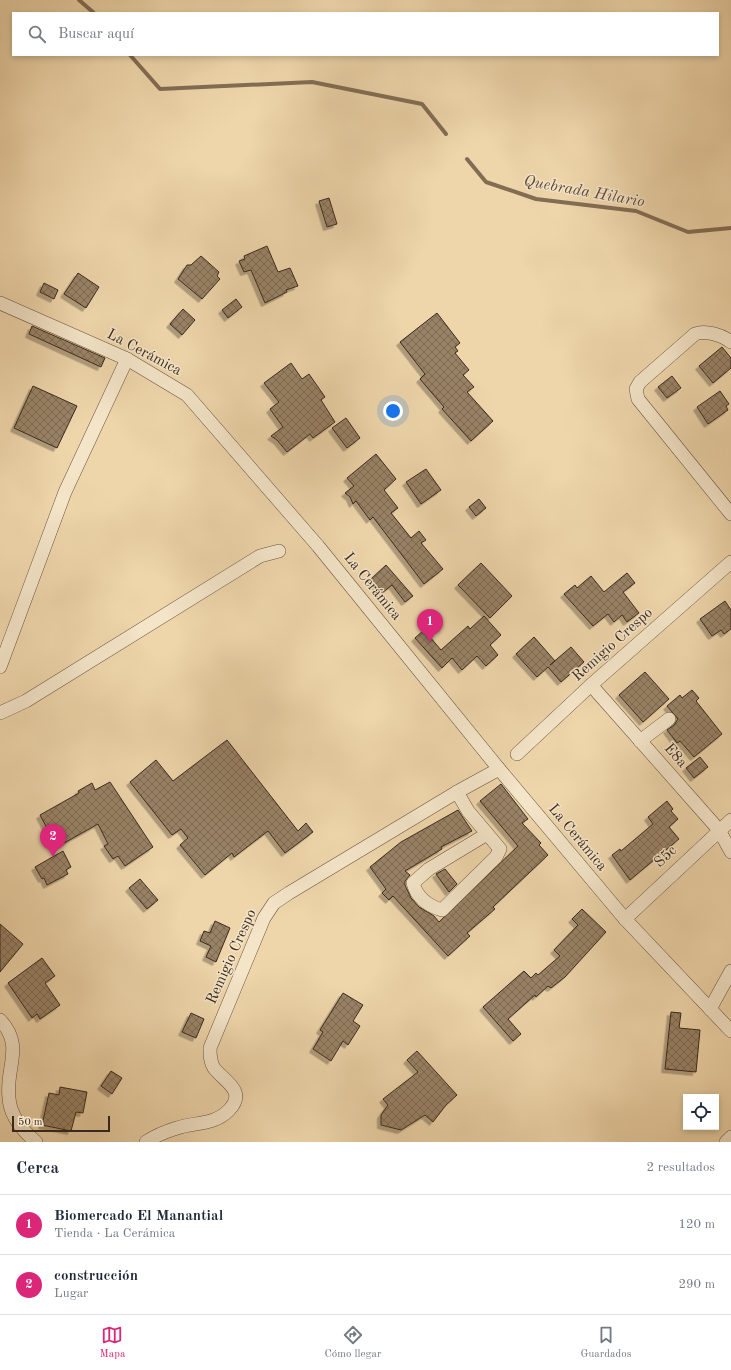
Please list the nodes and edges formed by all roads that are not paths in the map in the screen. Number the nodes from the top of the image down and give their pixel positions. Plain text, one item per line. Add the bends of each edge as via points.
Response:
1 (0, 303) edge
2 (731, 342) edge
3 (127, 359) junction
4 (731, 514) edge
5 (279, 551) dead end
6 (731, 562) edge
7 (0, 667) edge
8 (591, 685) junction
9 (0, 713) edge
10 (669, 719) dead end
11 (640, 741) junction
12 (517, 754) dead end
13 (499, 769) junction
14 (457, 792) junction
15 (731, 820) edge
16 (718, 830) junction
17 (487, 834) junction
18 (731, 852) edge
19 (625, 920) junction
20 (731, 971) edge
21 (710, 1009) junction
22 (0, 1020) edge
23 (731, 1031) edge
24 (731, 1137) edge
25 (36, 1142) edge
26 (146, 1142) edge
27 (726, 1142) edge

1 - 3 street, La Cerámica
2 - 4 street via 726,338 702,332 695,334 640,382 636,389 638,399
3 - 7 street via 65,492
3 - 13 street, La Cerámica via 187,395 318,546
5 - 9 street via 260,556 26,701
6 - 8 street, Remigio Crespo
8 - 11 street, E8a
8 - 12 street, Remigio Crespo
10 - 11 street
11 - 16 street, E8a
13 - 14 street, Remigio Crespo
13 - 19 street, La Cerámica
14 - 17 street via 468,811
14 - 26 street, Remigio Crespo via 274,903 264,918 210,1048 214,1068 233,1086 236,1096 233,1106 217,1120 177,1128
15 - 16 street, S5c
16 - 18 street, E8a
16 - 19 street, S5c
17 - 17 street via 429,869 413,883 419,895 430,907 442,910 496,857 500,849
19 - 21 street, La Cerámica
20 - 21 street
21 - 23 street, La Cerámica
22 - 25 street via 10,1032 13,1044 8,1098 22,1129
24 - 27 street

